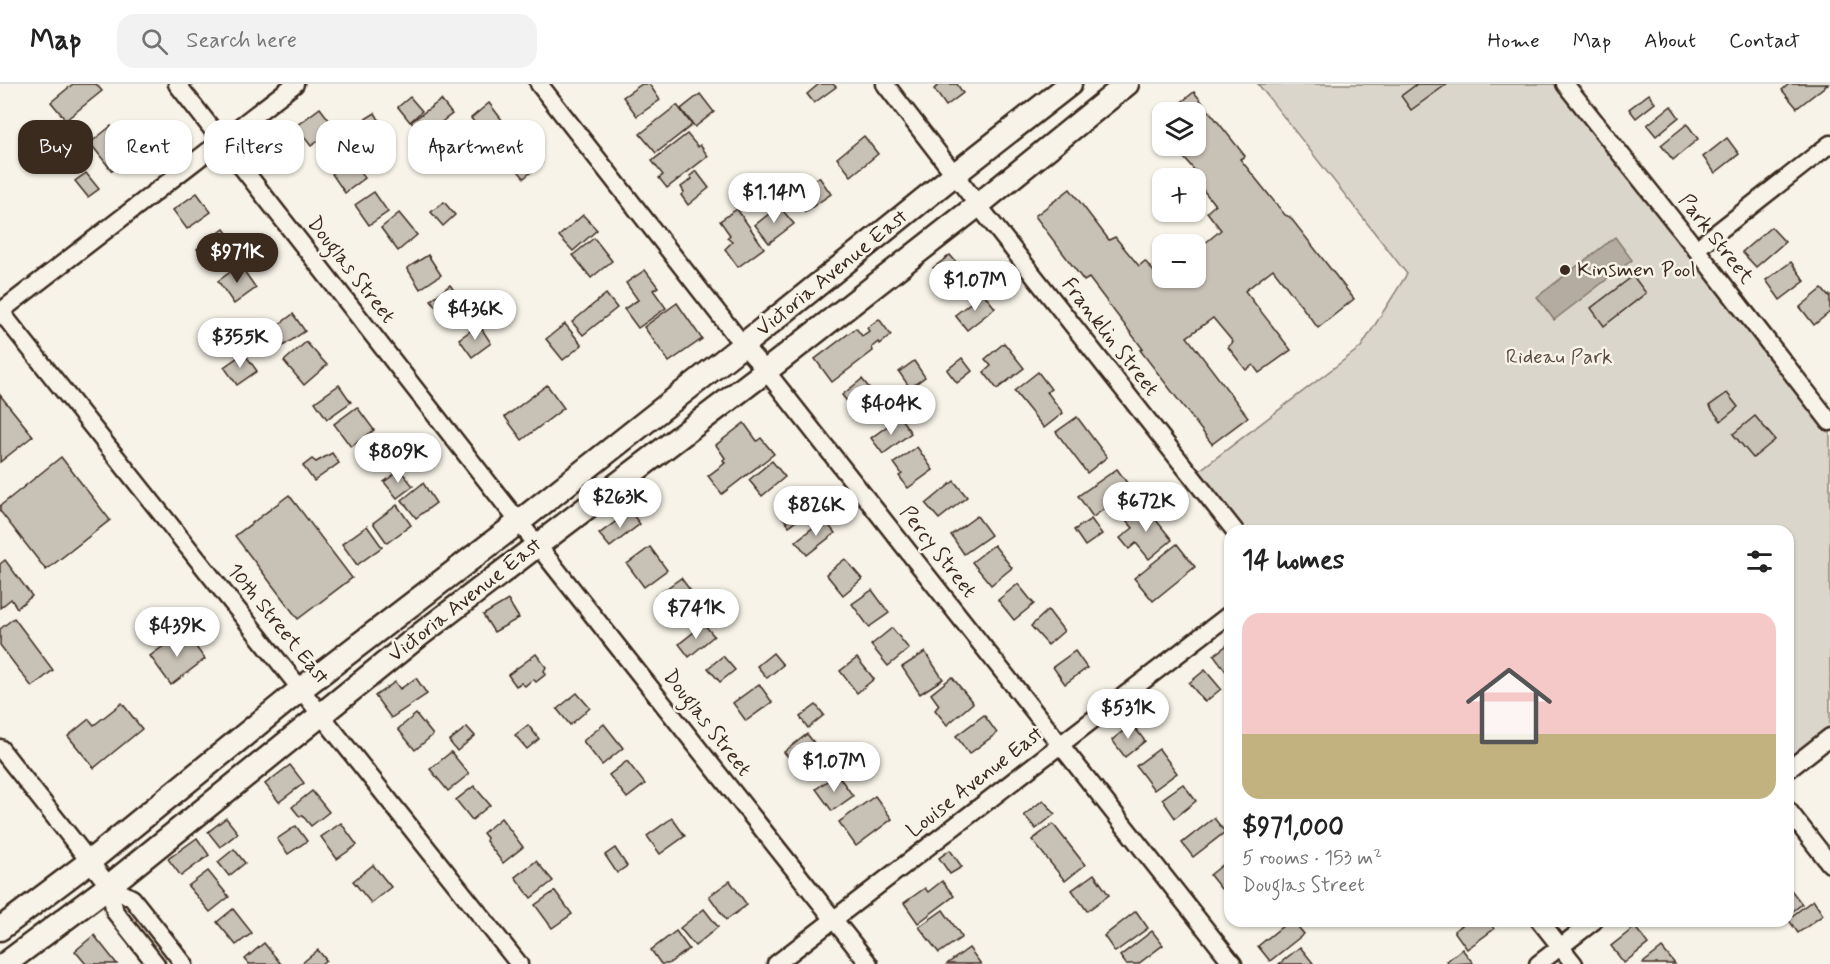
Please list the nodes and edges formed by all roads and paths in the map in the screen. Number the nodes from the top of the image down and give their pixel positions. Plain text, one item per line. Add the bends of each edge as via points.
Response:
1 (177, 84) edge
2 (295, 84) edge
3 (539, 84) edge
4 (885, 84) edge
5 (1070, 84) edge
6 (1126, 84) edge
7 (1565, 84) edge
8 (205, 120) edge
9 (247, 120) edge
10 (1830, 144) edge
11 (204, 153) edge
12 (248, 174) edge
13 (955, 174) junction
14 (978, 205) junction
15 (1696, 249) junction
16 (0, 312) edge
17 (743, 345) junction
18 (766, 371) junction
19 (1830, 422) edge
20 (519, 522) junction
21 (1230, 525) edge
22 (537, 544) junction
23 (1224, 619) edge
24 (301, 689) junction
25 (321, 715) junction
26 (1830, 737) edge
27 (1061, 744) junction
28 (0, 748) edge
29 (1794, 765) edge
30 (1794, 818) edge
31 (89, 862) junction
32 (1830, 864) edge
33 (108, 886) junction
34 (834, 920) junction
35 (1545, 927) edge
36 (1586, 927) edge
37 (0, 929) edge
38 (1560, 947) junction
39 (5, 964) edge
40 (156, 964) edge
41 (184, 964) edge
42 (519, 964) edge
43 (776, 964) edge
44 (869, 964) edge
45 (1233, 964) edge
46 (1538, 964) edge
47 (1574, 964) edge

1 - 8 street, Douglas Street
2 - 9 street
3 - 17 street, Percy Street
4 - 13 street, Franklin Street
5 - 13 main road, Victoria Avenue East
6 - 14 main road, Victoria Avenue East
7 - 15 street, Park Street
10 - 15 street
11 - 16 street
12 - 20 street, Douglas Street
13 - 14 street, Franklin Street
13 - 17 main road, Victoria Avenue East
14 - 18 main road, Victoria Avenue East
14 - 21 street, Franklin Street
15 - 19 street, Park Street
16 - 24 street, 10th Street East
17 - 18 street, Percy Street
17 - 20 main road, Victoria Avenue East
18 - 22 main road, Victoria Avenue East
18 - 27 street, Percy Street
20 - 22 street, Douglas Street
20 - 24 main road, Victoria Avenue East
22 - 25 main road, Victoria Avenue East
22 - 34 street, Douglas Street
23 - 27 street, Louise Avenue East
24 - 25 street, 10th Street East
24 - 31 main road, Victoria Avenue East
25 - 33 main road, Victoria Avenue East
25 - 42 street, 10th Street East
26 - 29 street
27 - 34 street, Louise Avenue East
27 - 45 street, Percy Street
28 - 31 street
30 - 32 street
31 - 33 street
31 - 37 main road, Victoria Avenue East
33 - 39 main road, Victoria Avenue East
33 - 40 street via 115,912
33 - 41 street via 132,898
34 - 43 street, Louise Avenue East
34 - 44 street, Douglas Street
35 - 38 street
36 - 38 street
38 - 46 street
38 - 47 street

